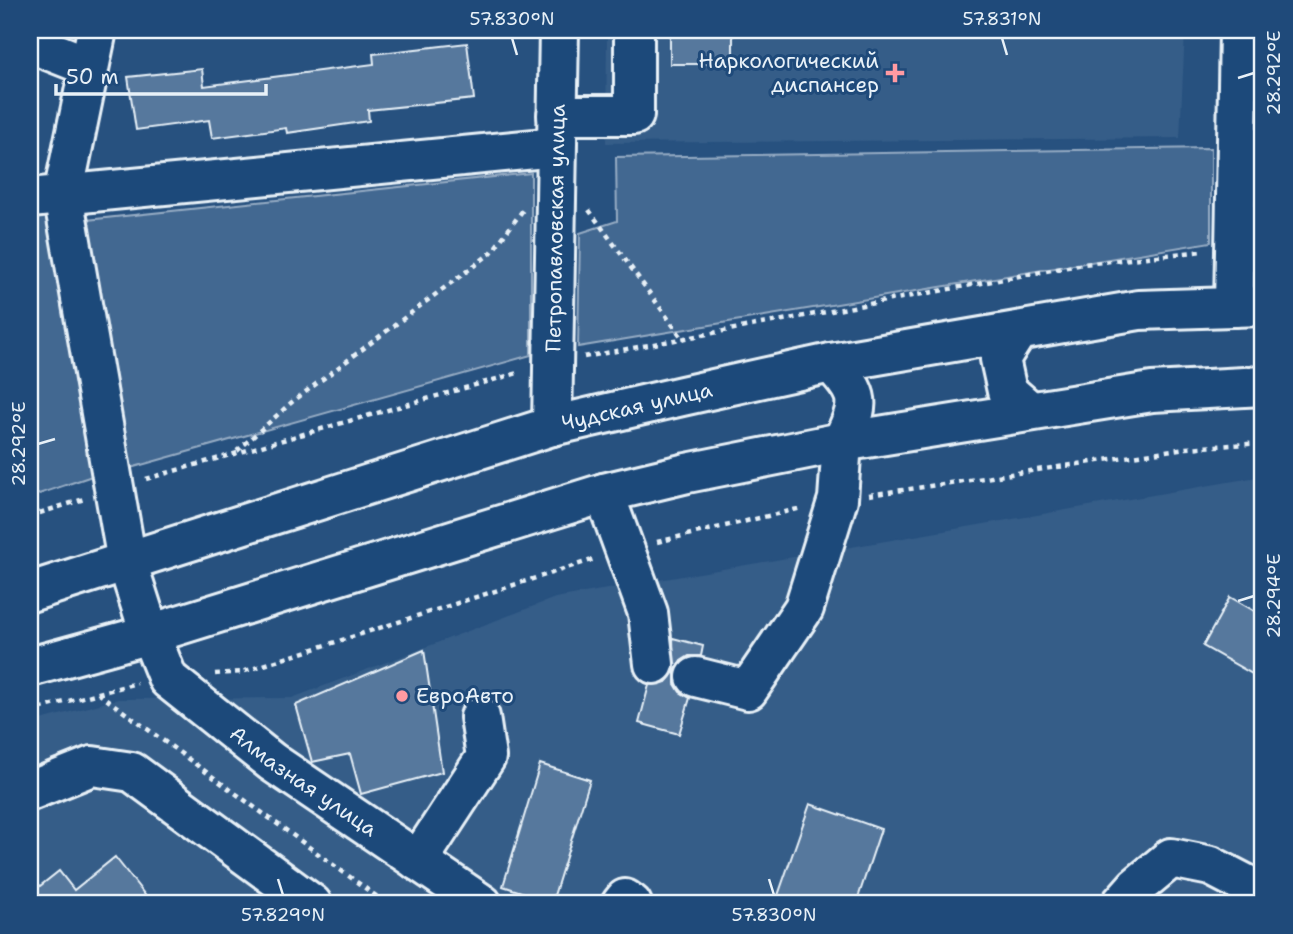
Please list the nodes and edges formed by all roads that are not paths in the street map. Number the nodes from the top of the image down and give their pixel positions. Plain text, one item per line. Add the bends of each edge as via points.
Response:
1 (559, 30) edge
2 (634, 30) edge
3 (1239, 30) edge
4 (30, 43) edge
5 (92, 48) edge
6 (1251, 104) edge
7 (556, 131) junction
8 (46, 197) edge
9 (1249, 306) edge
10 (1017, 332) junction
11 (831, 363) junction
12 (1263, 386) edge
13 (1030, 411) junction
14 (552, 426) junction
15 (842, 442) junction
16 (604, 493) junction
17 (127, 562) junction
18 (30, 592) edge
19 (150, 634) junction
20 (654, 664) dead end
21 (30, 667) edge
22 (696, 677) dead end
23 (480, 717) dead end
24 (30, 792) edge
25 (376, 809) dead end
26 (424, 851) junction
27 (1263, 892) edge
28 (312, 904) edge
29 (482, 904) edge
30 (621, 904) edge
31 (632, 904) edge
32 (1121, 904) edge

1 - 7 main road, Петропавловская улица
2 - 7 main road via 634,115
3 - 6 main road
4 - 5 main road
5 - 8 main road
6 - 9 main road via 1236,248
7 - 8 main road
7 - 14 main road, Петропавловская улица via 539,211
8 - 17 main road, Алмазная улица via 115,489
9 - 10 main road, Чудская улица via 1139,310
10 - 11 main road, Чудская улица
10 - 13 main road via 1000,359 1007,391
11 - 14 main road, Чудская улица
11 - 15 main road via 852,384 857,411
12 - 13 main road via 1152,392
13 - 15 main road
14 - 17 main road, Чудская улица
15 - 16 main road
15 - 22 main road via 838,499 804,608 748,690
16 - 19 main road
16 - 20 main road via 648,613
17 - 18 main road, Чудская улица
17 - 19 main road, Алмазная улица
19 - 21 main road
19 - 26 main road, Алмазная улица via 168,679 272,762
23 - 26 main road via 486,757
24 - 28 main road via 92,766 132,772
25 - 26 main road
26 - 29 main road, Алмазная улица
27 - 32 main road via 1211,866 1171,858
30 - 31 main road via 625,900

